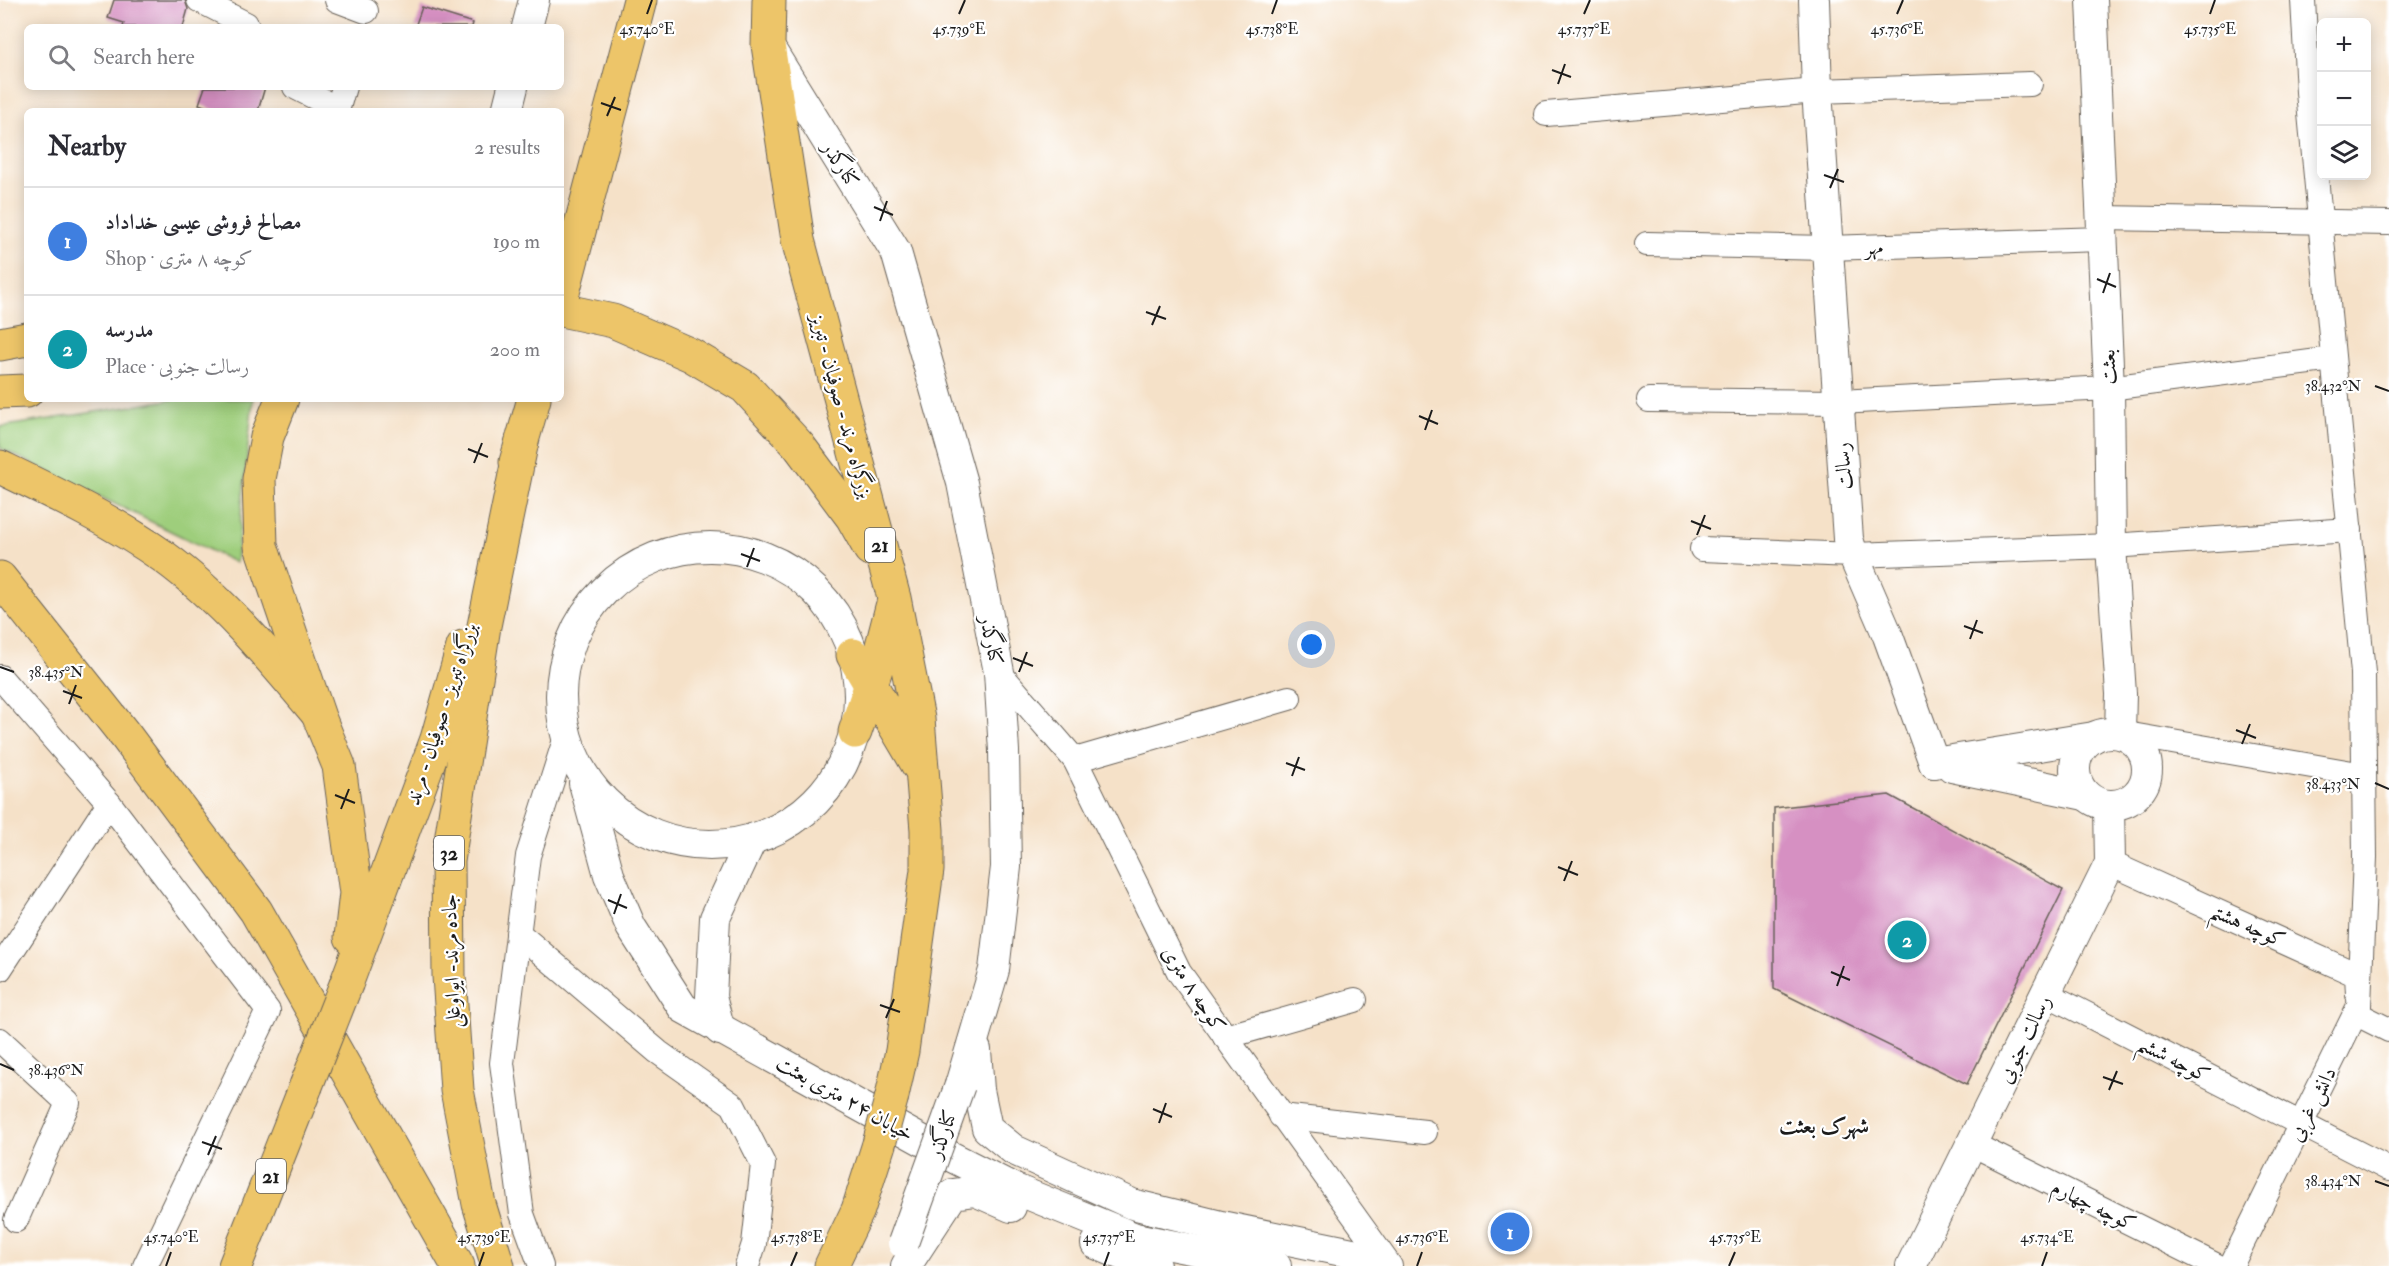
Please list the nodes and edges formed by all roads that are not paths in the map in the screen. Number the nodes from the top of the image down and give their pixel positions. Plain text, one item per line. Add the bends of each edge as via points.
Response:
1 (199, 0) edge
2 (337, 0) edge
3 (534, 0) edge
4 (640, 0) edge
5 (769, 0) edge
6 (1814, 0) edge
7 (2092, 0) edge
8 (2303, 0) edge
9 (366, 13) edge
10 (246, 24) edge
11 (528, 24) edge
12 (768, 45) junction
13 (2030, 84) dead end
14 (304, 90) edge
15 (512, 90) edge
16 (1817, 91) junction
17 (339, 102) edge
18 (508, 108) edge
19 (1546, 114) dead end
20 (2320, 222) junction
21 (2389, 223) edge
22 (2101, 228) junction
23 (1647, 244) dead end
24 (1828, 249) junction
25 (564, 289) edge
26 (564, 311) edge
27 (24, 340) edge
28 (0, 344) edge
29 (2333, 359) junction
30 (2109, 388) junction
31 (24, 391) edge
32 (0, 392) edge
33 (1649, 400) dead end
34 (281, 402) edge
35 (533, 402) edge
36 (1839, 402) junction
37 (522, 441) junction
38 (0, 467) edge
39 (2350, 530) junction
40 (2111, 546) junction
41 (1702, 549) dead end
42 (1853, 555) junction
43 (0, 578) edge
44 (894, 598) junction
45 (853, 654) junction
46 (999, 672) junction
47 (0, 677) edge
48 (871, 684) junction
49 (1289, 698) dead end
50 (319, 717) junction
51 (855, 732) junction
52 (2107, 735) junction
53 (566, 737) junction
54 (1075, 760) junction
55 (1935, 763) junction
56 (582, 773) junction
57 (923, 774) junction
58 (2364, 775) junction
59 (2097, 800) junction
60 (109, 803) junction
61 (753, 839) junction
62 (2110, 863) junction
63 (518, 933) junction
64 (0, 969) edge
65 (347, 982) junction
66 (2047, 994) junction
67 (1355, 1000) dead end
68 (2358, 1010) junction
69 (720, 1030) junction
70 (2389, 1030) edge
71 (1225, 1037) junction
72 (975, 1039) junction
73 (0, 1040) edge
74 (1281, 1116) junction
75 (2302, 1124) junction
76 (1425, 1132) dead end
77 (1972, 1144) junction
78 (2389, 1169) edge
79 (858, 1210) junction
80 (16, 1220) dead end
81 (902, 1258) edge
82 (145, 1266) edge
83 (236, 1266) edge
84 (458, 1266) edge
85 (498, 1266) edge
86 (541, 1266) edge
87 (747, 1266) edge
88 (831, 1266) edge
89 (840, 1266) edge
90 (1155, 1266) edge
91 (1276, 1266) edge
92 (1374, 1266) edge
93 (1390, 1266) edge
94 (1911, 1266) edge
95 (2217, 1266) edge
96 (2231, 1266) edge

1 - 10 street
2 - 9 street
3 - 11 street
4 - 25 main road
5 - 12 main road, بزرگراه مرند - صوفیان - تبریز / 21
6 - 16 street, رسالت
7 - 22 street, بعثت
8 - 20 street
12 - 44 main road, بزرگراه مرند - صوفیان - تبریز / 21 via 798,240
12 - 46 street, کنارگذر via 896,252 962,483
13 - 16 street
14 - 17 street
15 - 18 street
16 - 19 street
16 - 24 street, رسالت
20 - 21 street, مهر
20 - 22 street, مهر
20 - 29 street
22 - 24 street, مهر
22 - 30 street, بعثت
23 - 24 street, مهر
24 - 36 street, رسالت
26 - 44 main road via 613,321 691,355 745,387 799,446 852,517
27 - 28 main road
29 - 30 street
29 - 39 street
30 - 36 street
30 - 40 street, بعثت
31 - 32 main road
33 - 36 street
34 - 50 main road via 267,437 260,479 261,546
35 - 37 main road, 21
36 - 42 street, رسالت via 1848,539
37 - 65 main road, بزرگراه تبریز - صوفیان - مرند / 21 via 437,739
37 - 85 main road, جاده مرند- ایواوغلی / 32 via 484,626 448,861 448,976 457,1090 479,1204
38 - 50 main road via 78,504 164,558 224,608
39 - 40 street
39 - 58 street via 2364,673
40 - 42 street
40 - 52 street, بعثت via 2121,694
41 - 42 street
42 - 55 street, رسالت
43 - 84 main road via 125,735 256,911
44 - 48 main road
44 - 57 main road, بزرگراه مرند - صوفیان - تبریز / 21 via 918,719
45 - 48 main road
45 - 51 street via 860,693
45 - 53 street via 838,619 813,588 782,565 745,551 706,547 668,553 632,568 602,592 578,624 564,660 560,699
46 - 54 street, کوچه ۸ متری
46 - 72 street, کنارگذر via 1006,867 994,970
47 - 60 street
48 - 51 main road
48 - 57 main road
49 - 54 street
50 - 65 main road via 339,766 356,894
51 - 61 street via 841,768 818,799 788,823
52 - 55 street
52 - 58 street
52 - 59 street via 2083,745 2077,757 2078,783
52 - 59 street via 2132,739 2142,749 2147,774 2143,788 2134,798 2122,804
53 - 56 street
53 - 63 street via 528,856
54 - 71 street, کوچه ۸ متری via 1179,972
55 - 59 street
56 - 61 street via 606,804 638,827 675,841 714,845
56 - 69 street, خیابان ۲۴ متری بعثت via 609,875 631,927 683,1008
57 - 79 main road, بزرگراه مرند - صوفیان - تبریز / 21, bridge via 927,870 902,1051
58 - 68 street via 2365,857
59 - 62 street, رسالت جنوبی
60 - 64 street
60 - 82 street via 268,1011
61 - 69 street via 715,918 711,997
62 - 66 street, رسالت جنوبی
62 - 68 street, کوچه هشتم via 2357,975
63 - 86 street via 502,1063 522,1214
63 - 87 street via 658,1052 733,1106 764,1164 754,1244
65 - 83 main road, 21, bridge
66 - 75 street, کوچه ششم
66 - 77 street, رسالت جنوبی
67 - 71 street
68 - 70 street
68 - 75 street, دانش غربی
69 - 91 street, خیابان ۲۴ متری بعثت via 1015,1189 1135,1238
71 - 74 street, کوچه ۸ متری
72 - 81 street, کنارگذر, bridge
72 - 92 street via 987,1128 1014,1150 1132,1204 1357,1254
73 - 80 street via 68,1103
74 - 76 street
74 - 93 street, کوچه ۸ متری
75 - 78 street, کوچه ششم
75 - 96 street, دانش غربی
77 - 94 street, رسالت جنوبی
77 - 95 street, کوچه چهارم
79 - 88 main road, 21
79 - 89 main road
81 - 90 street via 953,1194 975,1191

